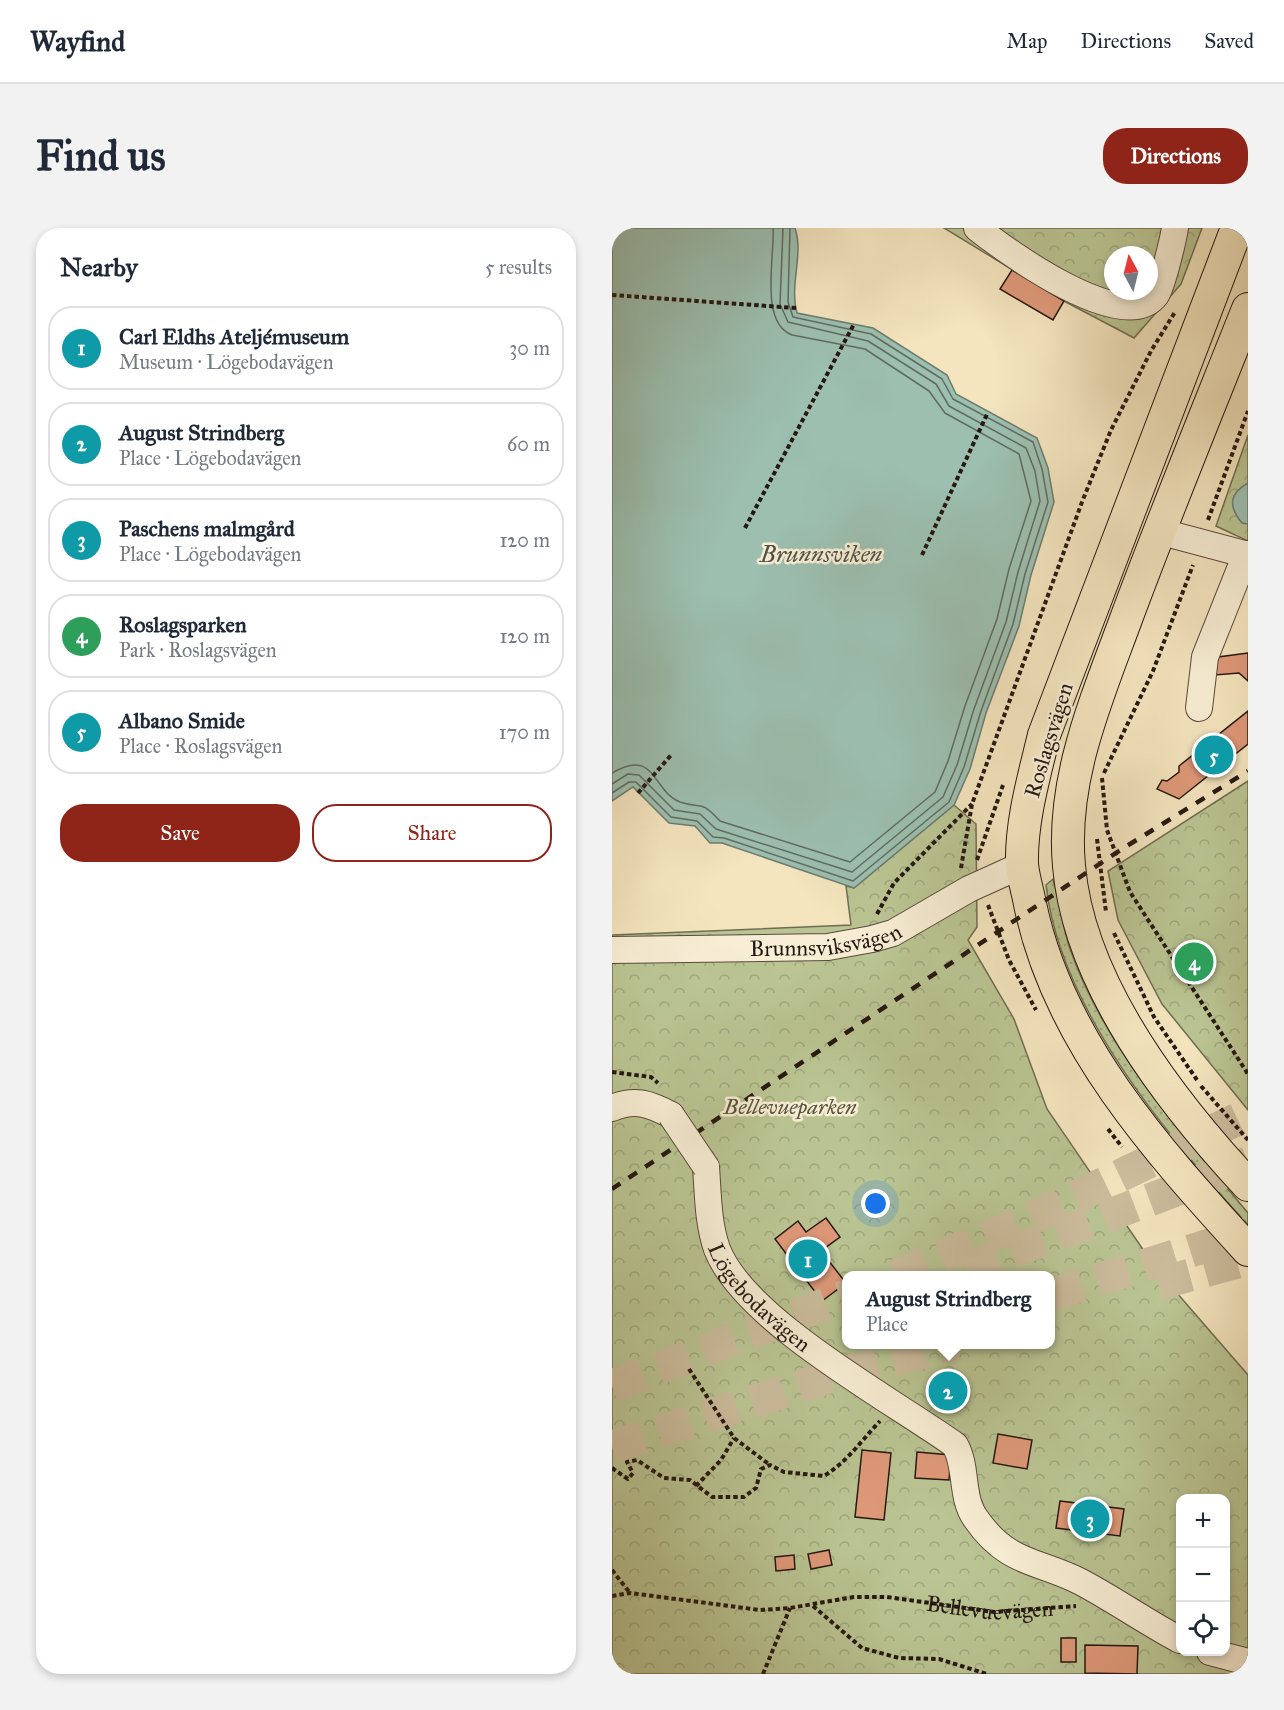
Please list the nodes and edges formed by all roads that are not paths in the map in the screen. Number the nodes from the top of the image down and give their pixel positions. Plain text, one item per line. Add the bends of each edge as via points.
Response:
1 (977, 228) edge
2 (1175, 228) edge
3 (1237, 228) edge
4 (1248, 309) edge
5 (1158, 531) junction
6 (1247, 554) edge
7 (1199, 708) dead end
8 (1022, 865) junction
9 (612, 950) edge
10 (612, 1108) edge
11 (1248, 1185) edge
12 (1248, 1250) edge
13 (1176, 1638) edge
14 (1225, 1656) edge
15 (1248, 1662) edge

1 - 2 street via 1025,262 1091,298 1113,306 1141,306 1157,295
3 - 8 main road, Roslagsvägen via 1044,735 1028,803
4 - 5 main road, Roslagsvägen
5 - 6 street
5 - 11 main road, Roslagsvägen via 1084,736 1073,781 1069,867 1092,957 1130,1032 1169,1089
6 - 7 street via 1205,657
8 - 9 street, Brunnsviksvägen via 980,883 893,933 872,939 828,947
8 - 12 main road, Roslagsvägen via 1035,929 1052,975 1095,1061 1170,1161
10 - 13 street, Lögebodavägen, bridge via 626,1102 648,1103 671,1115 706,1167 712,1227 717,1249 728,1269 767,1313 834,1364 955,1445 974,1517 992,1539 1017,1557 1079,1581
14 - 15 street

